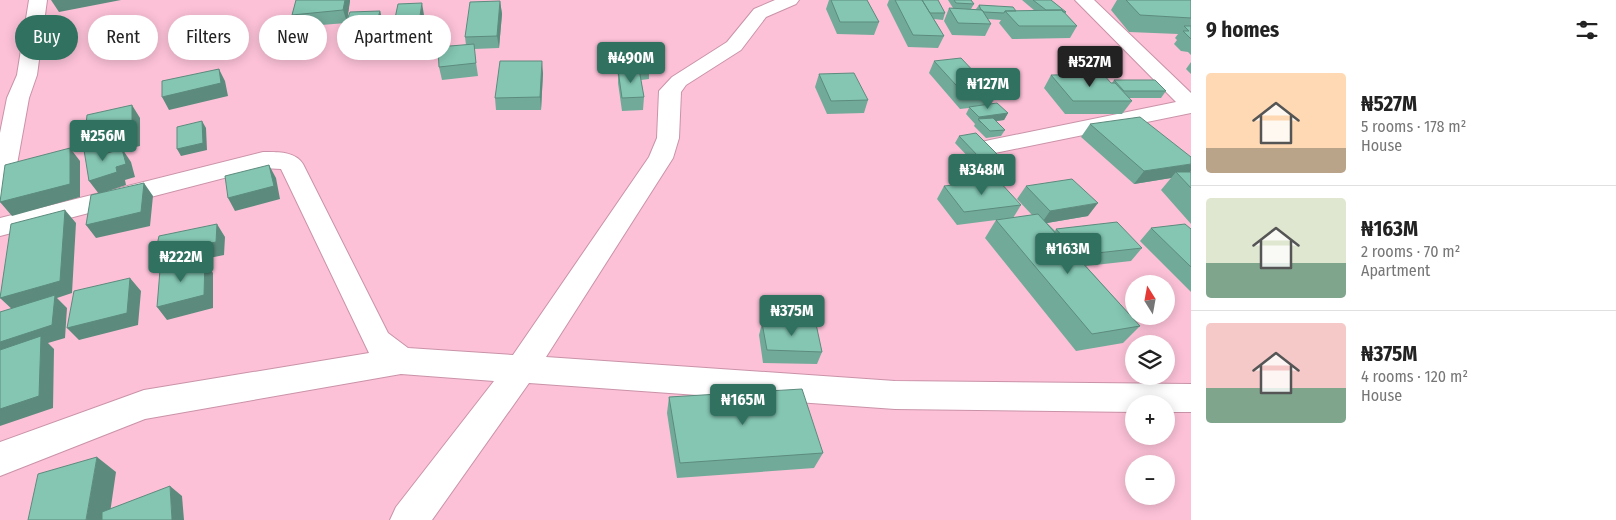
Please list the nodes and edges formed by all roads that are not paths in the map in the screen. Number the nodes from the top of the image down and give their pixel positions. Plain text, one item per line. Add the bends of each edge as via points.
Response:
1 (38, 0) edge
2 (790, 0) edge
3 (1084, 0) edge
4 (1191, 106) edge
5 (990, 147) edge
6 (0, 192) edge
7 (0, 227) edge
8 (401, 361) junction
9 (521, 370) junction
10 (1191, 398) edge
11 (0, 459) edge
12 (409, 520) edge

1 - 6 street via 27,75 18,98
2 - 9 street via 760,14 734,46 679,81 670,91 668,138 662,158
3 - 4 street
4 - 5 street
7 - 8 street via 263,160 282,160 291,164 377,342
8 - 9 street
8 - 11 street via 144,405
9 - 10 street via 895,395
9 - 12 street

